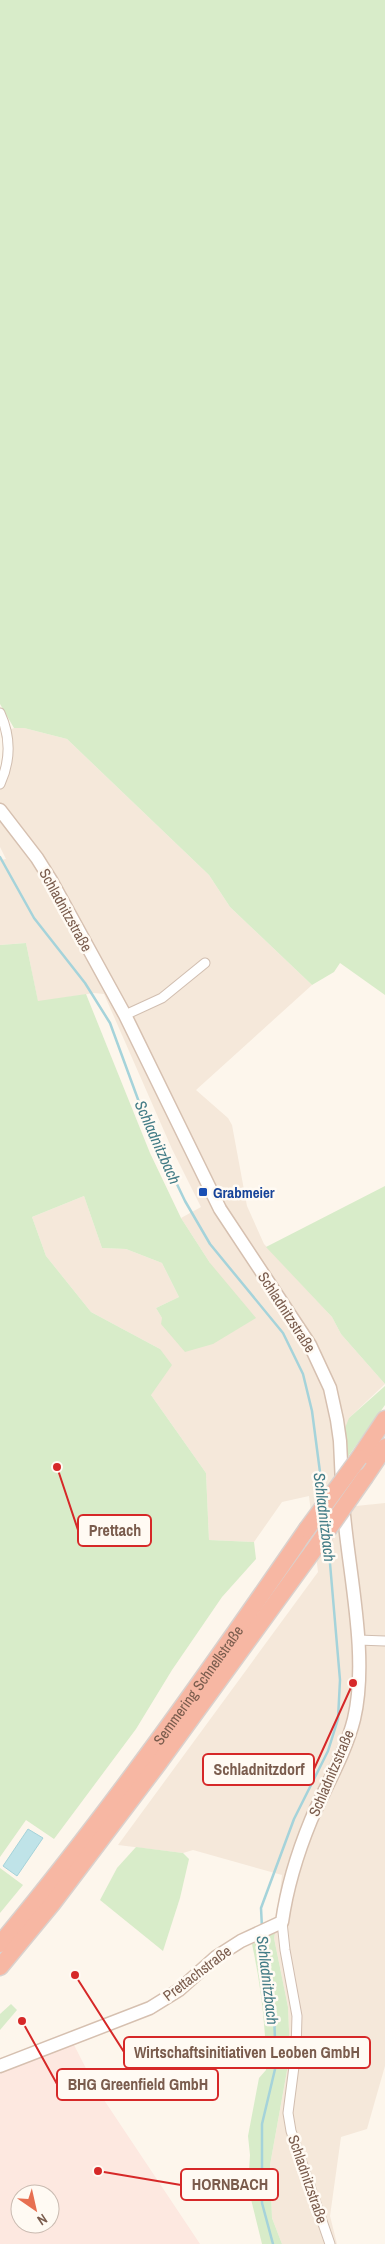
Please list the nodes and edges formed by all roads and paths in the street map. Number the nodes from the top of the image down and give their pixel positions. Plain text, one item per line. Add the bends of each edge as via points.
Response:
1 (0, 713) edge
2 (0, 784) edge
3 (0, 810) edge
4 (205, 963) dead end
5 (124, 1015) junction
6 (385, 1419) edge
7 (385, 1447) edge
8 (358, 1640) junction
9 (385, 1642) edge
10 (278, 1924) junction
11 (0, 1944) edge
12 (0, 1967) edge
13 (0, 2066) edge
14 (330, 2244) edge

1 - 2 street via 7,731 9,750
3 - 5 street, Schladnitzstraße via 52,882
4 - 5 street via 162,998
5 - 8 street, Schladnitzstraße via 220,1209 300,1327 330,1388 340,1441 345,1538
6 - 11 highway, Semmering Schnellstraße, bridge via 243,1622 41,1894
7 - 12 highway, Semmering Schnellstraße, bridge via 158,1764
8 - 9 street
8 - 10 street, Schladnitzstraße via 359,1680 352,1727 293,1868
10 - 13 street, Prettachstraße via 252,1935 216,1957 179,1990 150,2008
10 - 14 street, Schladnitzstraße via 297,2016 288,2113 291,2131

